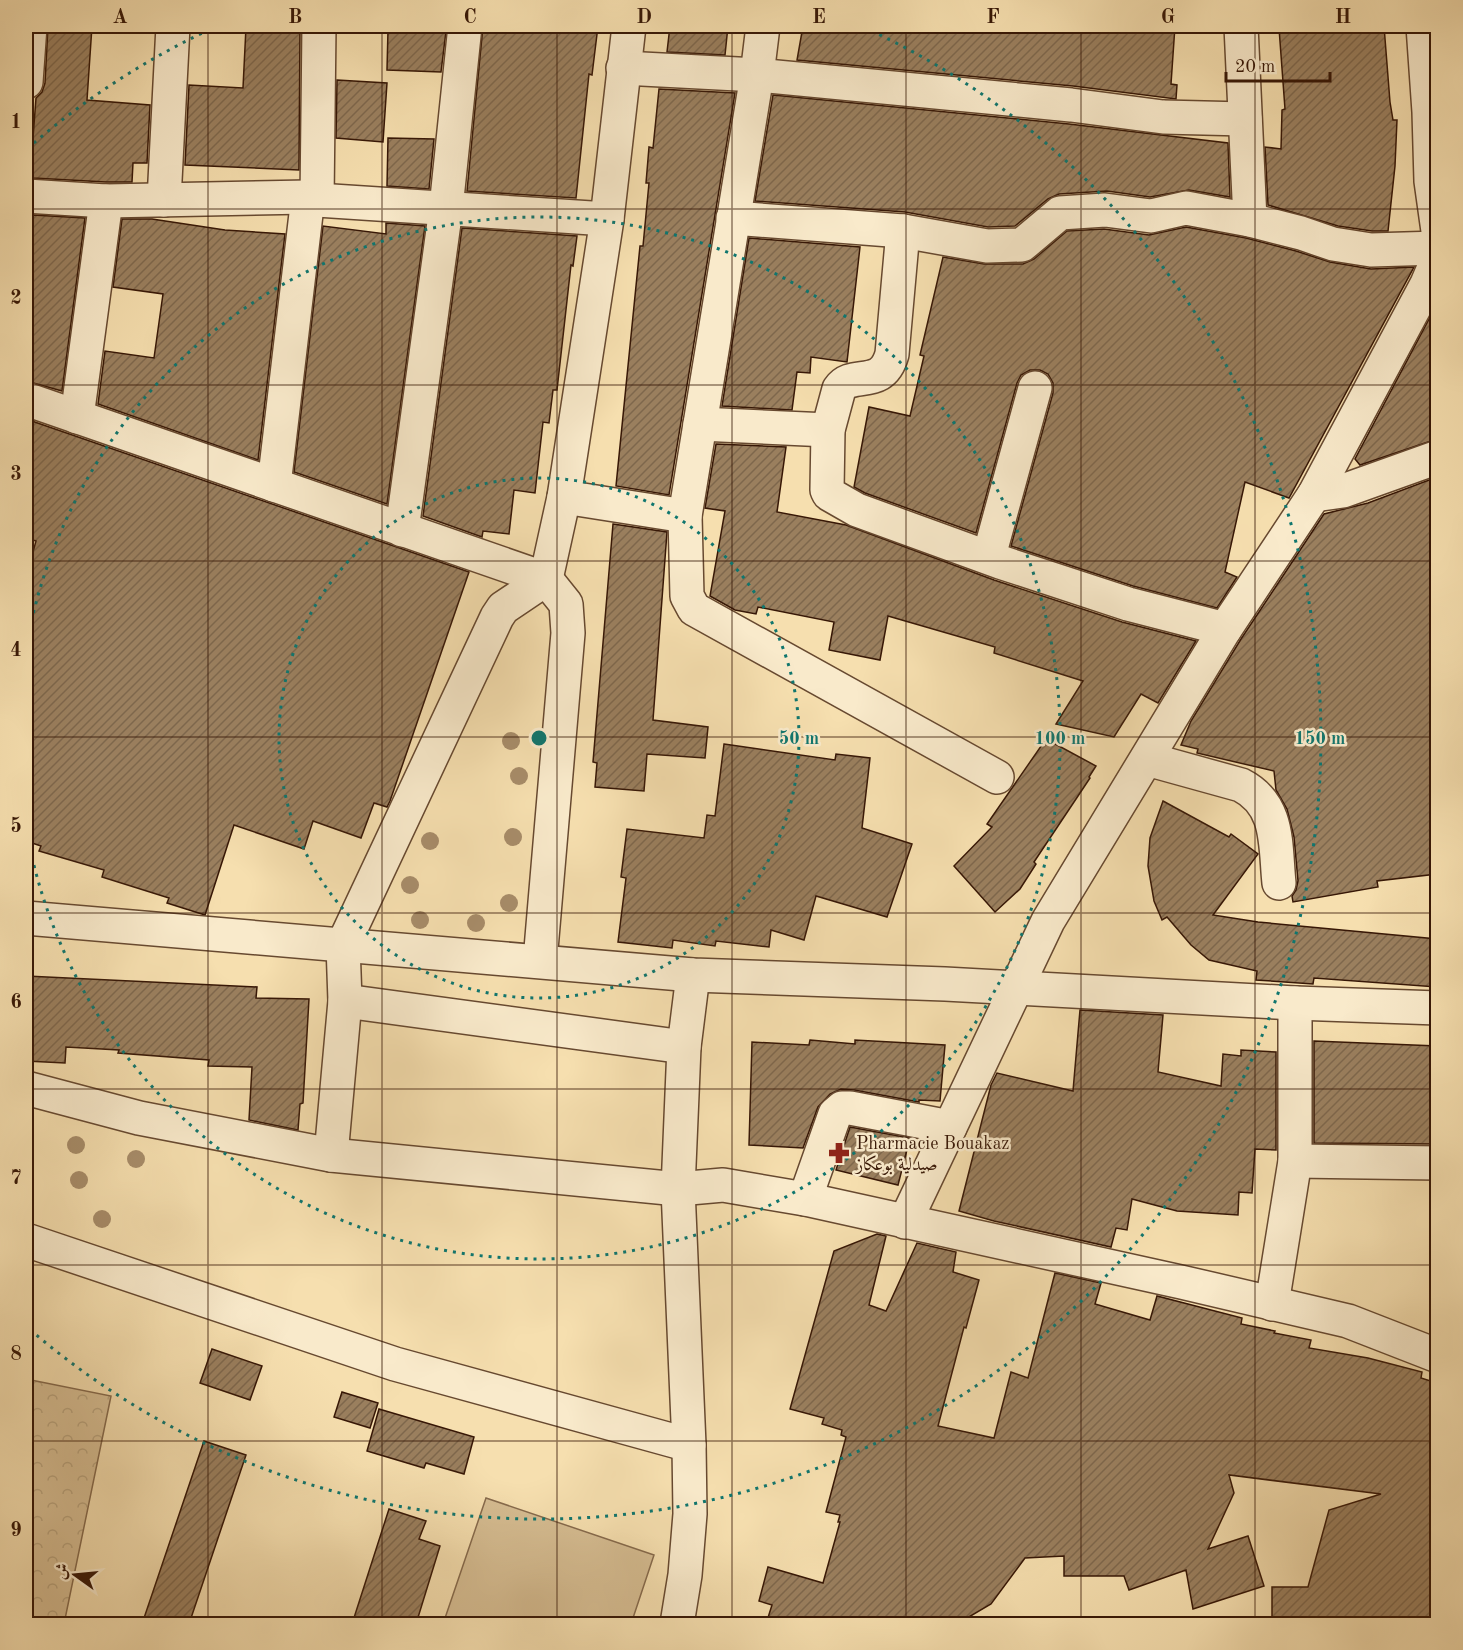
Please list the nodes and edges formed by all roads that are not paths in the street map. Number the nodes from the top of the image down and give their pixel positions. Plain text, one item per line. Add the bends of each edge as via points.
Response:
1 (30, 26) edge
2 (173, 26) edge
3 (319, 26) edge
4 (465, 26) edge
5 (629, 26) edge
6 (763, 26) edge
7 (1241, 26) edge
8 (1423, 26) edge
9 (623, 68) junction
10 (757, 75) junction
11 (26, 82) edge
12 (1245, 119) junction
13 (26, 196) edge
14 (313, 198) junction
15 (164, 200) junction
16 (106, 201) junction
17 (446, 208) junction
18 (734, 218) junction
19 (607, 219) junction
20 (1250, 220) junction
21 (903, 231) junction
22 (1437, 231) edge
23 (1437, 248) edge
24 (1437, 258) edge
25 (1035, 388) dead end
26 (26, 399) edge
27 (77, 417) junction
28 (700, 424) junction
29 (828, 430) junction
30 (1437, 457) edge
31 (274, 486) junction
32 (1314, 495) junction
33 (564, 497) junction
34 (685, 516) junction
35 (402, 530) junction
36 (989, 556) junction
37 (546, 579) junction
38 (1225, 629) junction
39 (1147, 759) junction
40 (998, 777) dead end
41 (1279, 883) dead end
42 (26, 918) edge
43 (343, 945) junction
44 (540, 961) junction
45 (693, 975) junction
46 (1016, 988) junction
47 (345, 1001) junction
48 (1295, 1003) junction
49 (1437, 1008) edge
50 (684, 1047) junction
51 (26, 1088) edge
52 (950, 1127) junction
53 (331, 1155) junction
54 (1295, 1161) junction
55 (1437, 1163) edge
56 (678, 1189) junction
57 (805, 1199) junction
58 (904, 1222) junction
59 (26, 1240) edge
60 (1272, 1304) junction
61 (1437, 1356) edge
62 (689, 1445) junction
63 (677, 1624) edge

1 - 11 street
2 - 15 street
3 - 14 street
4 - 17 street
5 - 9 street
6 - 10 street
7 - 12 street
8 - 22 street
9 - 10 street
9 - 19 street
10 - 12 street via 1163,117
10 - 18 street
12 - 20 street
13 - 16 street
14 - 15 street
14 - 17 street
14 - 31 street
15 - 16 street
16 - 27 street
17 - 19 street
17 - 35 street
18 - 21 street
18 - 28 street
19 - 33 street
20 - 21 street via 1186,208 1151,216 1105,210 1060,213 1022,245 987,246
20 - 23 street via 1333,244 1371,250
21 - 29 street via 889,365 870,378 843,384
24 - 32 street via 1427,284
25 - 36 street
26 - 27 street
27 - 31 street
28 - 29 street
28 - 34 street
29 - 36 street via 827,490 831,496 857,510
30 - 32 street via 1343,491
31 - 35 street
32 - 38 street
33 - 34 street
33 - 37 street
34 - 40 street via 687,596 694,609
35 - 37 street
36 - 38 street via 1128,604
37 - 43 street via 503,608 497,617
37 - 44 street via 566,604 568,633
38 - 39 street
39 - 41 street via 1254,791 1272,818
39 - 46 street via 1048,921
42 - 43 street
43 - 44 street
43 - 47 street
44 - 45 street
45 - 46 street
45 - 50 street
46 - 48 street
46 - 52 street
47 - 50 street
47 - 53 street
48 - 49 street
48 - 54 street
50 - 56 street
51 - 53 street via 139,1118
52 - 57 street via 842,1108 835,1114
52 - 58 street
53 - 56 street
54 - 55 street
54 - 60 street
56 - 57 street via 723,1185
56 - 62 street
57 - 58 street
58 - 60 street
59 - 62 street via 395,1364
60 - 61 street via 1348,1321
62 - 63 street via 690,1514

